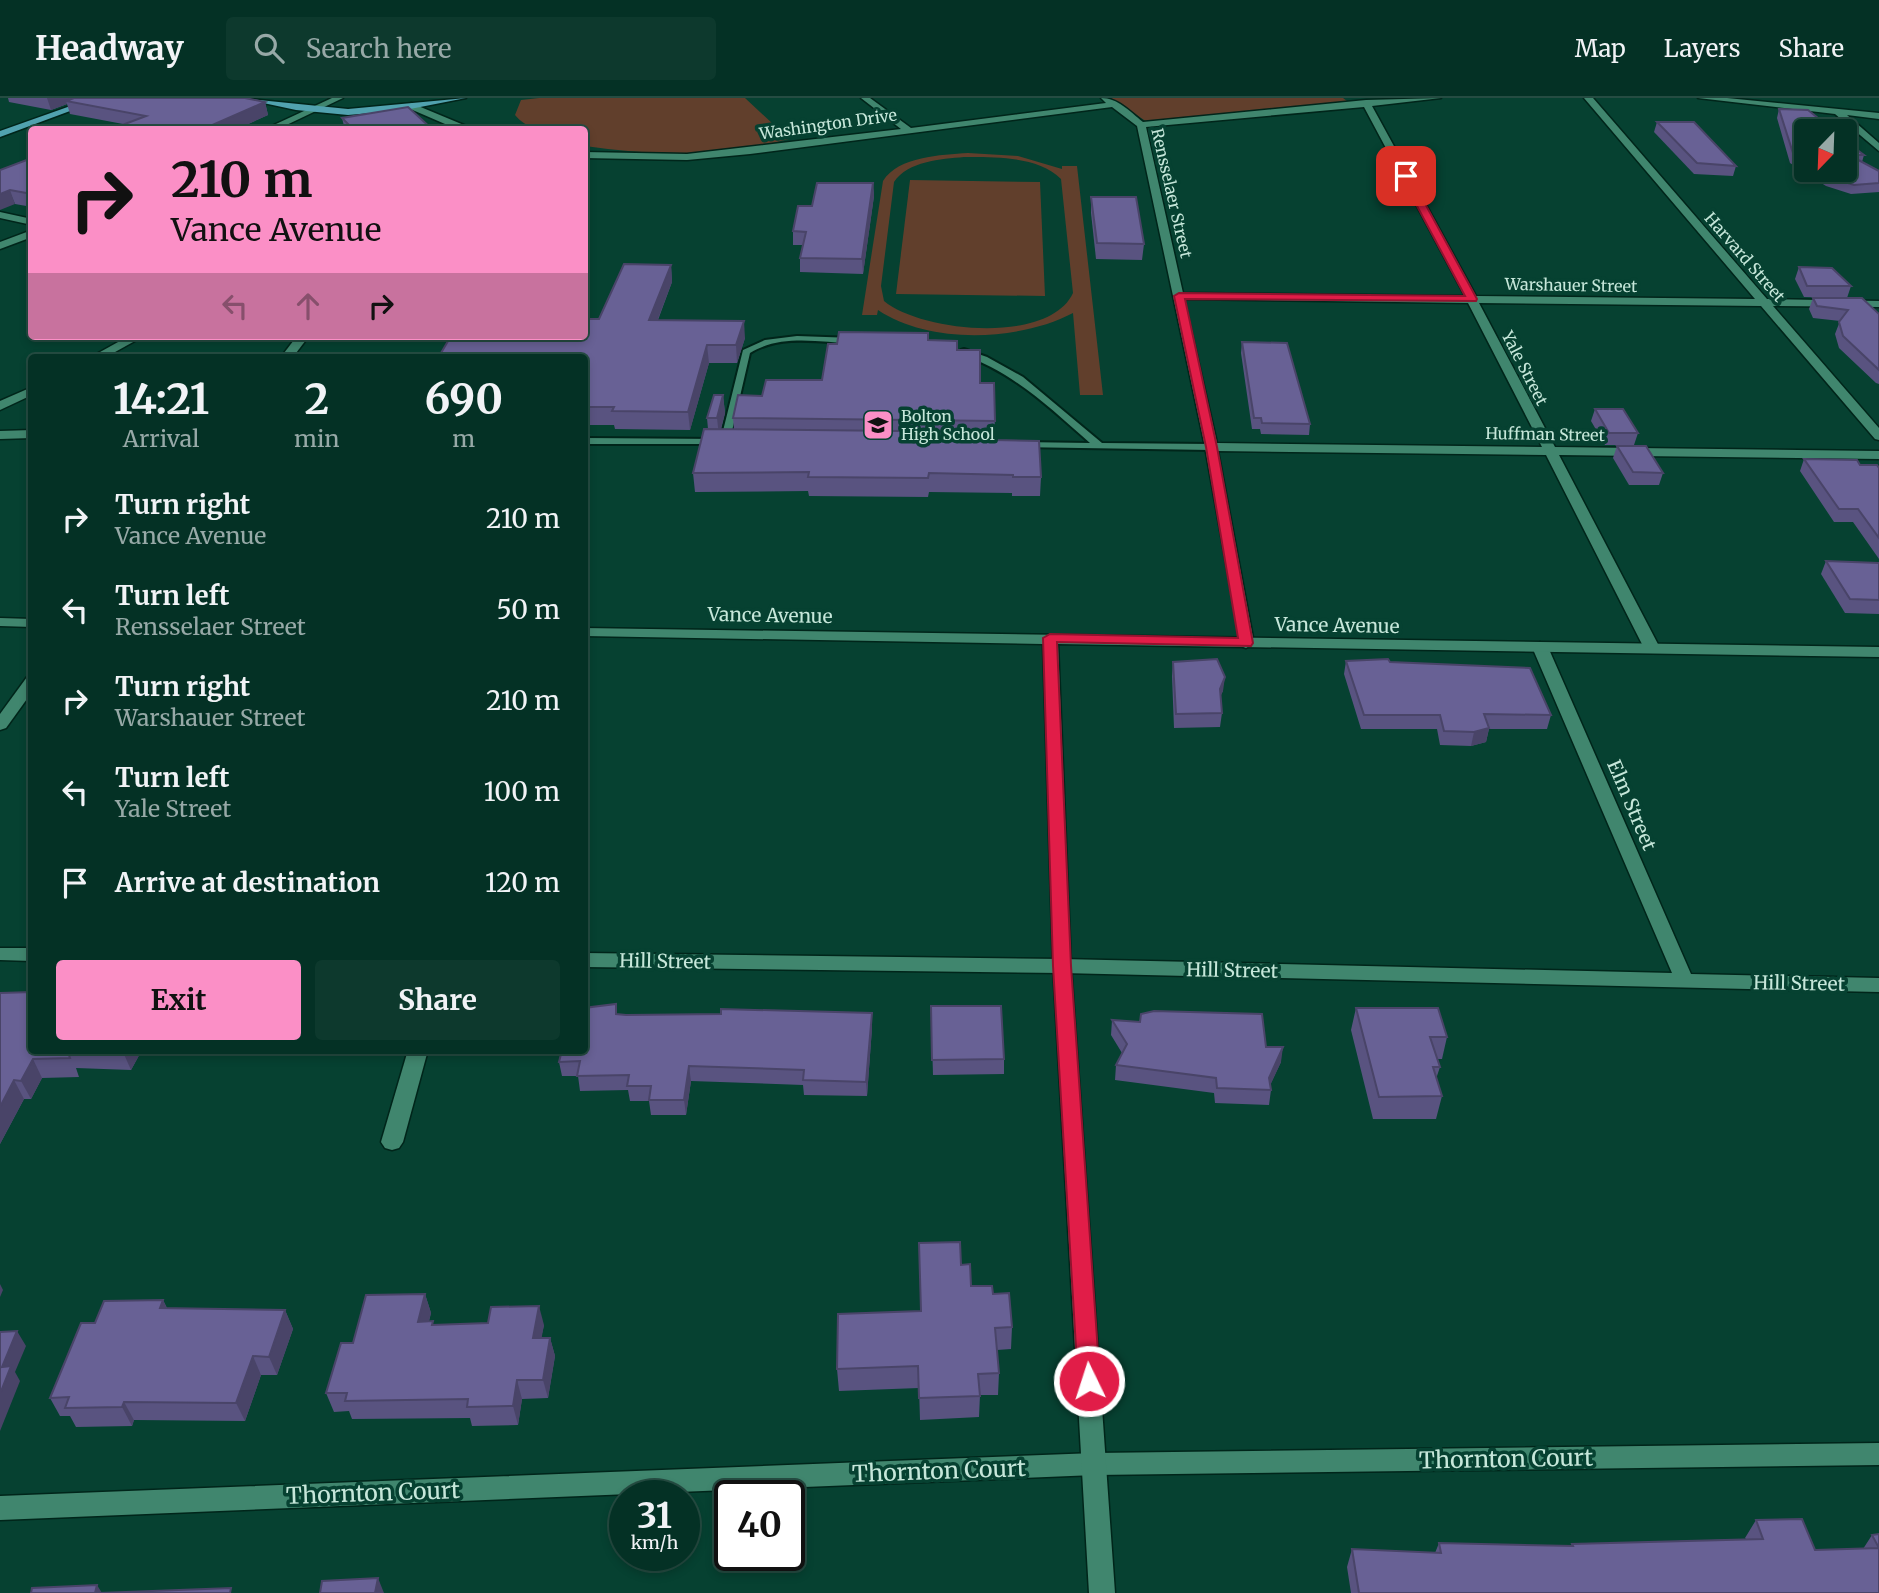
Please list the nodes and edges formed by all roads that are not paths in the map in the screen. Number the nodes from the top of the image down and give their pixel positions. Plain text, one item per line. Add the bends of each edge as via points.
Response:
1 (101, 98) edge
2 (244, 98) edge
3 (339, 98) edge
4 (462, 98) edge
5 (865, 98) edge
6 (1437, 98) edge
7 (1588, 98) edge
8 (1702, 98) edge
9 (1110, 101) edge
10 (1366, 103) junction
11 (411, 106) junction
12 (312, 110) junction
13 (1838, 110) junction
14 (1879, 116) edge
15 (1142, 125) junction
16 (276, 126) edge
17 (458, 126) edge
18 (907, 130) junction
19 (0, 134) edge
20 (1879, 148) edge
21 (588, 155) edge
22 (0, 215) edge
23 (28, 221) edge
24 (28, 235) edge
25 (0, 246) edge
26 (1179, 296) junction
27 (1472, 299) junction
28 (1763, 303) junction
29 (1879, 304) edge
30 (130, 340) edge
31 (300, 340) edge
32 (865, 341) edge
33 (957, 350) edge
34 (103, 354) edge
35 (289, 354) edge
36 (28, 392) edge
37 (0, 406) edge
38 (0, 435) edge
39 (28, 435) edge
40 (1879, 436) edge
41 (588, 441) edge
42 (725, 442) junction
43 (739, 442) edge
44 (1002, 445) edge
45 (1100, 446) junction
46 (1211, 447) junction
47 (1550, 451) junction
48 (1879, 455) edge
49 (0, 622) edge
50 (28, 623) edge
51 (588, 632) edge
52 (1050, 638) junction
53 (1246, 643) junction
54 (1540, 647) junction
55 (1652, 649) junction
56 (1879, 652) edge
57 (28, 686) edge
58 (0, 725) edge
59 (0, 954) edge
60 (28, 955) edge
61 (588, 960) edge
62 (1062, 966) junction
63 (1685, 981) junction
64 (1879, 985) edge
65 (417, 1054) edge
66 (392, 1142) dead end
67 (1879, 1454) edge
68 (1094, 1464) junction
69 (0, 1508) edge
70 (1102, 1593) edge

1 - 19 main road
2 - 12 main road
3 - 12 street
4 - 11 main road
5 - 18 street
6 - 10 street
7 - 28 street, Harvard Street
8 - 13 street
9 - 15 street, Rensselaer Street
9 - 18 street, Washington Drive
10 - 15 street
10 - 27 street, Yale Street
11 - 12 main road
11 - 17 street
12 - 16 street
13 - 14 street
13 - 20 street
15 - 26 street, Rensselaer Street
18 - 21 street, Washington Drive via 687,157
22 - 23 street
24 - 25 street
26 - 27 street, Warshauer Street
26 - 46 street, Rensselaer Street
27 - 28 street, Warshauer Street
27 - 47 street, Yale Street
28 - 29 street, Warshauer Street
28 - 40 street, Harvard Street
30 - 34 street
31 - 35 street
32 - 42 lane via 787,340 754,345 746,352
33 - 45 lane via 1015,374
36 - 37 street
38 - 39 street
41 - 42 lane
42 - 43 lane
44 - 45 lane
45 - 46 lane
46 - 47 street, Huffman Street
46 - 53 street, Rensselaer Street
47 - 48 street, Huffman Street
47 - 55 street, Yale Street
49 - 50 street
51 - 52 street, Vance Avenue
52 - 53 street, Vance Avenue
52 - 62 street
53 - 54 street, Vance Avenue
54 - 55 street, Vance Avenue
54 - 63 street, Elm Street
55 - 56 street, Vance Avenue
57 - 58 street
59 - 60 street
61 - 62 street, Hill Street
62 - 63 street, Hill Street
62 - 68 street
63 - 64 street, Hill Street
65 - 66 street
67 - 68 street, Thornton Court
68 - 69 street, Thornton Court
68 - 70 street

